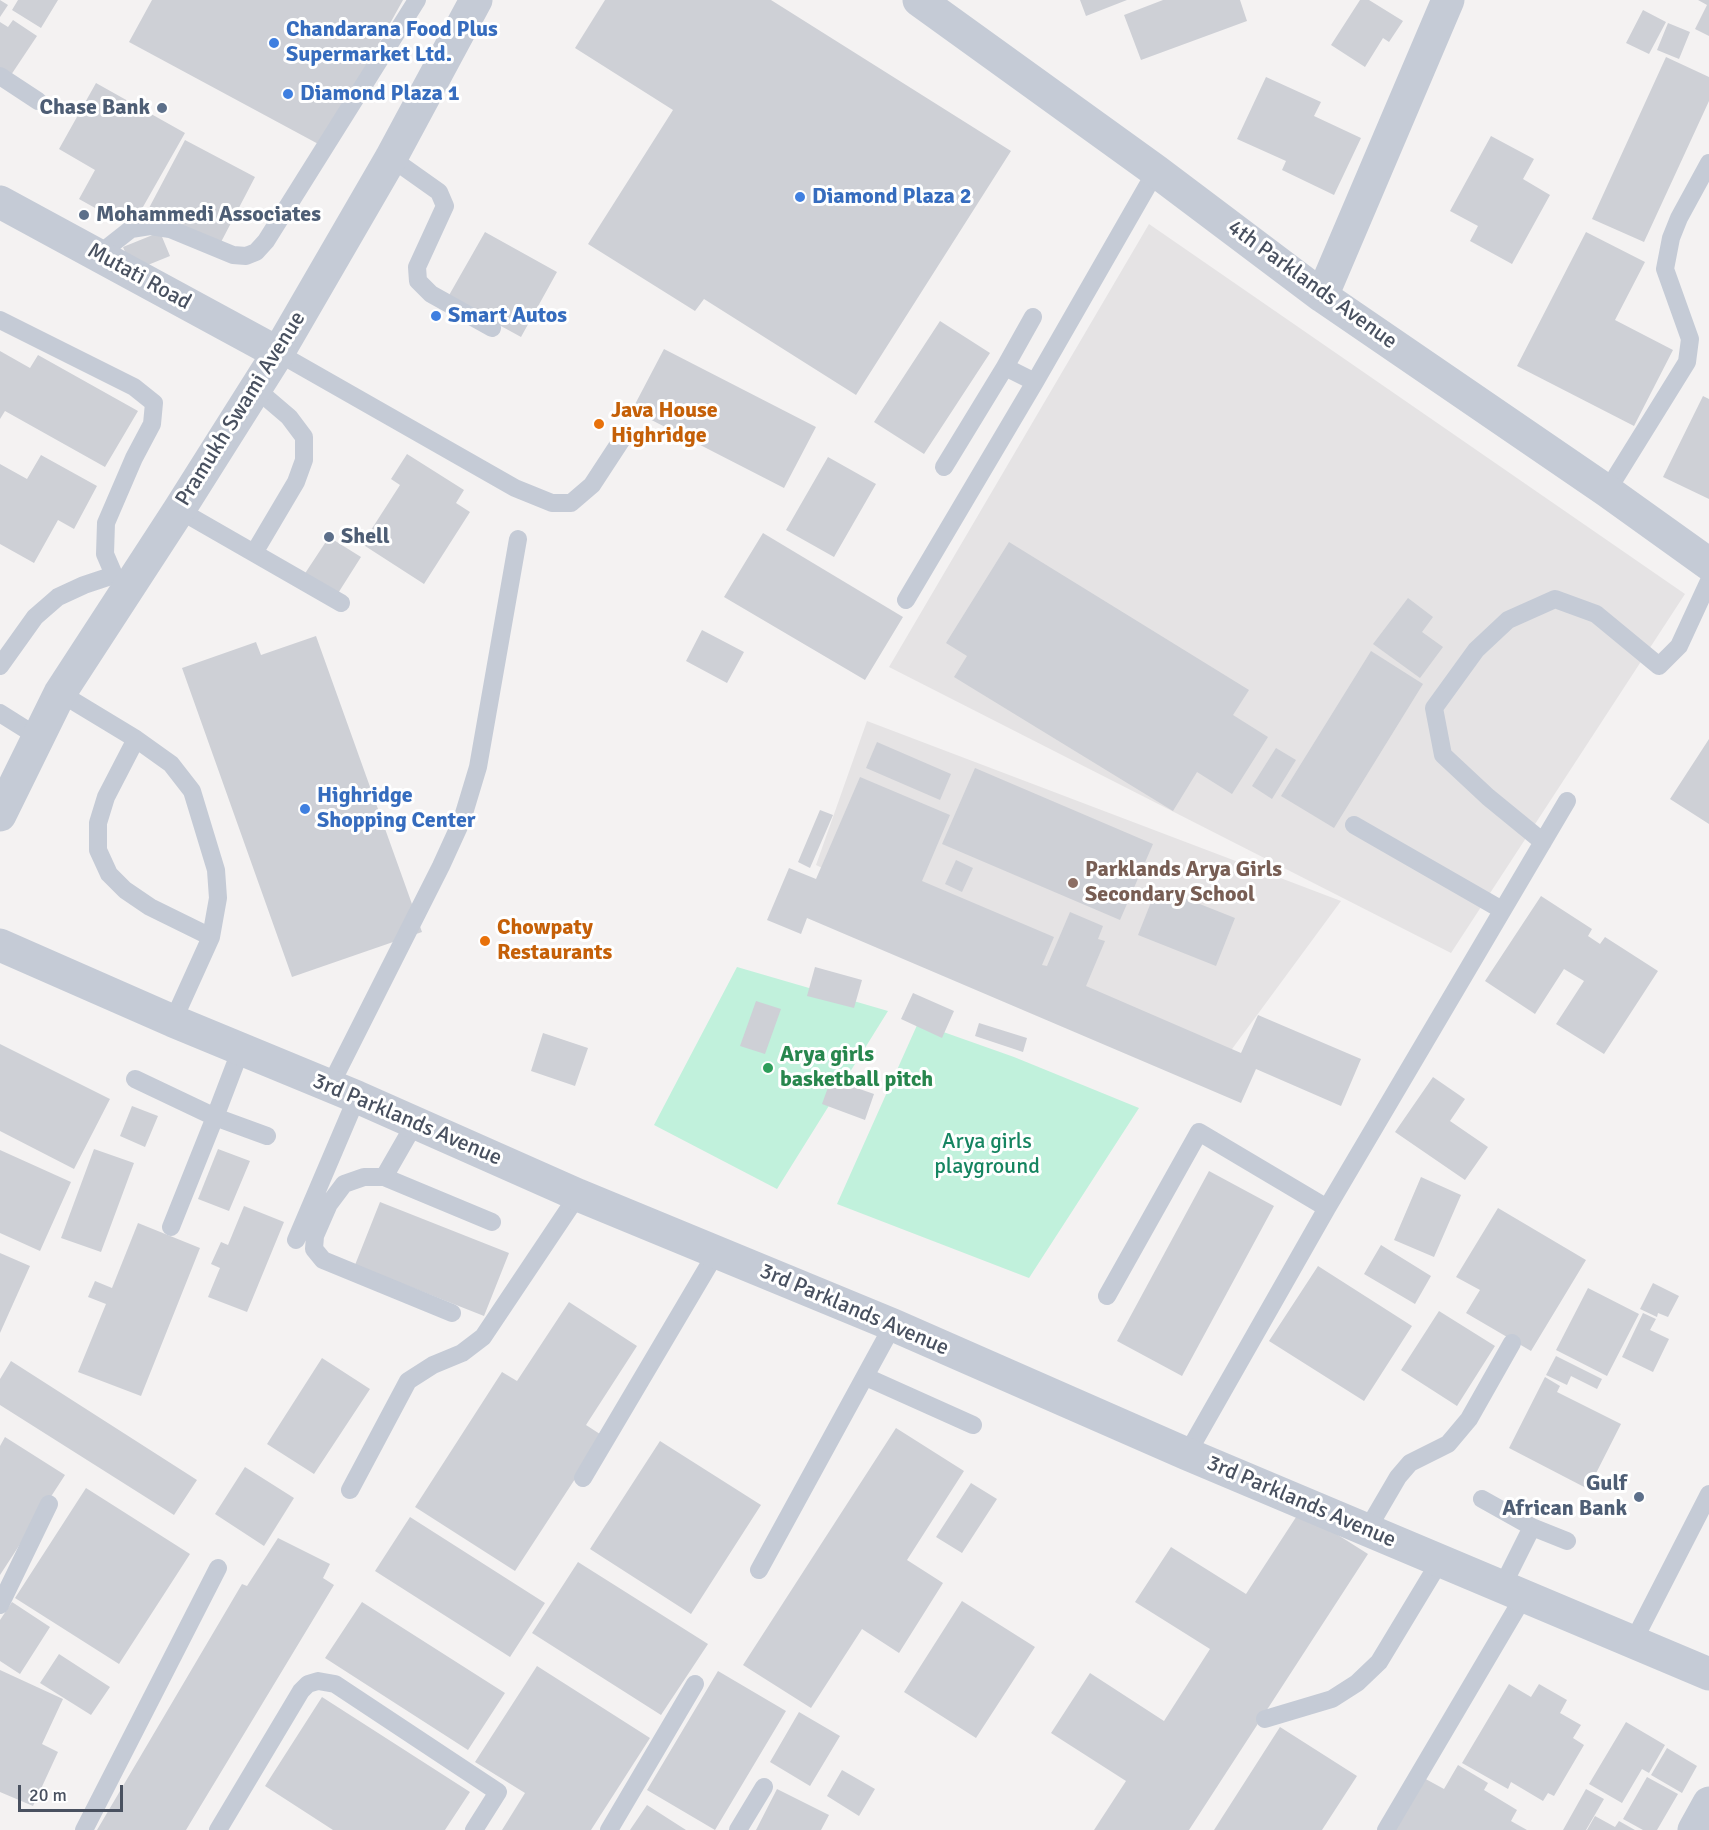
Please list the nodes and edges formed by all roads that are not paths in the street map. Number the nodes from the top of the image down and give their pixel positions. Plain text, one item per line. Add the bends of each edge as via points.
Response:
1 (417, 0) edge
2 (920, 0) edge
3 (1448, 0) edge
4 (468, 2) edge
5 (0, 76) edge
6 (38, 101) dead end
7 (391, 158) junction
8 (1709, 163) edge
9 (1156, 171) junction
10 (0, 202) edge
11 (98, 255) junction
12 (1322, 296) junction
13 (1033, 317) dead end
14 (0, 320) edge
15 (492, 328) dead end
16 (278, 353) junction
17 (1005, 367) junction
18 (1035, 382) junction
19 (255, 388) junction
20 (626, 433) dead end
21 (944, 467) dead end
22 (1607, 491) junction
23 (179, 510) junction
24 (518, 539) dead end
25 (254, 553) junction
26 (1709, 564) edge
27 (121, 581) junction
28 (1709, 581) edge
29 (906, 600) dead end
30 (341, 603) dead end
31 (0, 666) edge
32 (60, 693) junction
33 (0, 713) edge
34 (38, 737) junction
35 (136, 739) junction
36 (1567, 801) dead end
37 (0, 814) edge
38 (1354, 825) dead end
39 (1543, 842) junction
40 (1502, 910) junction
41 (211, 937) junction
42 (0, 945) edge
43 (173, 1021) junction
44 (241, 1049) junction
45 (135, 1079) dead end
46 (344, 1091) junction
47 (215, 1117) junction
48 (414, 1122) junction
49 (267, 1136) dead end
50 (384, 1177) junction
51 (578, 1195) junction
52 (1327, 1208) junction
53 (492, 1222) dead end
54 (171, 1227) dead end
55 (296, 1240) dead end
56 (716, 1253) junction
57 (1107, 1296) dead end
58 (452, 1313) dead end
59 (893, 1325) junction
60 (1512, 1343) dead end
61 (866, 1377) junction
62 (973, 1425) dead end
63 (1187, 1454) junction
64 (584, 1478) dead end
65 (350, 1490) dead end
66 (1709, 1494) edge
67 (1482, 1499) dead end
68 (49, 1504) dead end
69 (1532, 1527) junction
70 (1367, 1530) junction
71 (1567, 1541) dead end
72 (1440, 1561) junction
73 (218, 1568) dead end
74 (759, 1570) dead end
75 (1513, 1592) junction
76 (0, 1605) edge
77 (1633, 1642) junction
78 (1709, 1674) edge
79 (695, 1684) dead end
80 (1265, 1719) dead end
81 (764, 1787) dead end
82 (1709, 1803) edge
83 (84, 1830) edge
84 (218, 1830) edge
85 (474, 1830) edge
86 (609, 1830) edge
87 (738, 1830) edge
88 (1386, 1830) edge
89 (1694, 1830) edge

1 - 11 lane via 256,252 233,255 170,229 150,226 131,229
2 - 9 street, 4th Parklands Avenue
3 - 12 street
4 - 7 street, Pramukh Swami Avenue
5 - 6 lane
7 - 15 lane via 440,192 445,206 417,267 418,280 431,294
7 - 16 street, Pramukh Swami Avenue
8 - 22 lane via 1679,218 1665,269 1690,339 1687,362
9 - 12 street, 4th Parklands Avenue
9 - 18 lane
10 - 11 street, Mutati Road
11 - 16 street, Mutati Road
12 - 22 street, 4th Parklands Avenue
13 - 17 lane
14 - 27 lane via 134,387 154,403 152,424 106,523 105,554
16 - 19 street, Pramukh Swami Avenue
16 - 20 lane via 515,488 552,503 571,502 592,485
17 - 18 lane
17 - 21 lane
18 - 29 lane
19 - 23 street, Pramukh Swami Avenue
19 - 25 lane via 289,417 304,437 304,460 296,482
22 - 26 street, 4th Parklands Avenue
23 - 25 lane
23 - 27 street, Pramukh Swami Avenue
24 - 46 lane via 478,767 462,820
25 - 30 lane
27 - 31 lane via 84,585 58,597 36,617
27 - 32 street, Pramukh Swami Avenue
28 - 39 lane via 1679,646 1659,666 1596,614 1555,599 1508,620 1476,650 1434,708 1443,755
32 - 34 street, Pramukh Swami Avenue
32 - 35 lane
33 - 34 lane
34 - 37 street, Pramukh Swami Avenue
35 - 41 lane via 171,764 192,792 216,870 218,898
35 - 41 lane via 103,806 98,823 98,850 109,874 125,890
36 - 39 lane
38 - 40 lane
39 - 40 lane
40 - 52 lane
41 - 43 lane
42 - 43 street, 3rd Parklands Avenue
43 - 44 street, 3rd Parklands Avenue
44 - 46 street, 3rd Parklands Avenue
44 - 47 lane
45 - 47 lane
46 - 48 street, 3rd Parklands Avenue
46 - 55 lane
47 - 49 lane
47 - 54 lane
48 - 50 lane
48 - 51 street, 3rd Parklands Avenue
50 - 53 lane
50 - 58 lane via 364,1177 344,1184 329,1204 315,1236 314,1249 323,1260
51 - 56 street, 3rd Parklands Avenue
51 - 65 lane via 483,1337 408,1382
52 - 57 lane via 1199,1132
52 - 63 lane
56 - 59 street, 3rd Parklands Avenue
56 - 64 lane
59 - 61 lane
59 - 63 street, 3rd Parklands Avenue
60 - 70 lane via 1469,1419 1448,1444 1410,1463
61 - 62 lane
61 - 74 lane
63 - 70 street, 3rd Parklands Avenue
66 - 77 lane
67 - 69 lane
68 - 76 lane
69 - 71 lane
69 - 75 lane
70 - 72 street, 3rd Parklands Avenue
72 - 75 street, 3rd Parklands Avenue
72 - 80 lane via 1379,1662 1357,1683 1332,1699
73 - 83 lane
75 - 77 street, 3rd Parklands Avenue
75 - 88 lane
77 - 78 street, 3rd Parklands Avenue
79 - 86 lane
81 - 87 lane
82 - 89 street
84 - 85 lane via 301,1691 318,1681 335,1684 498,1791

